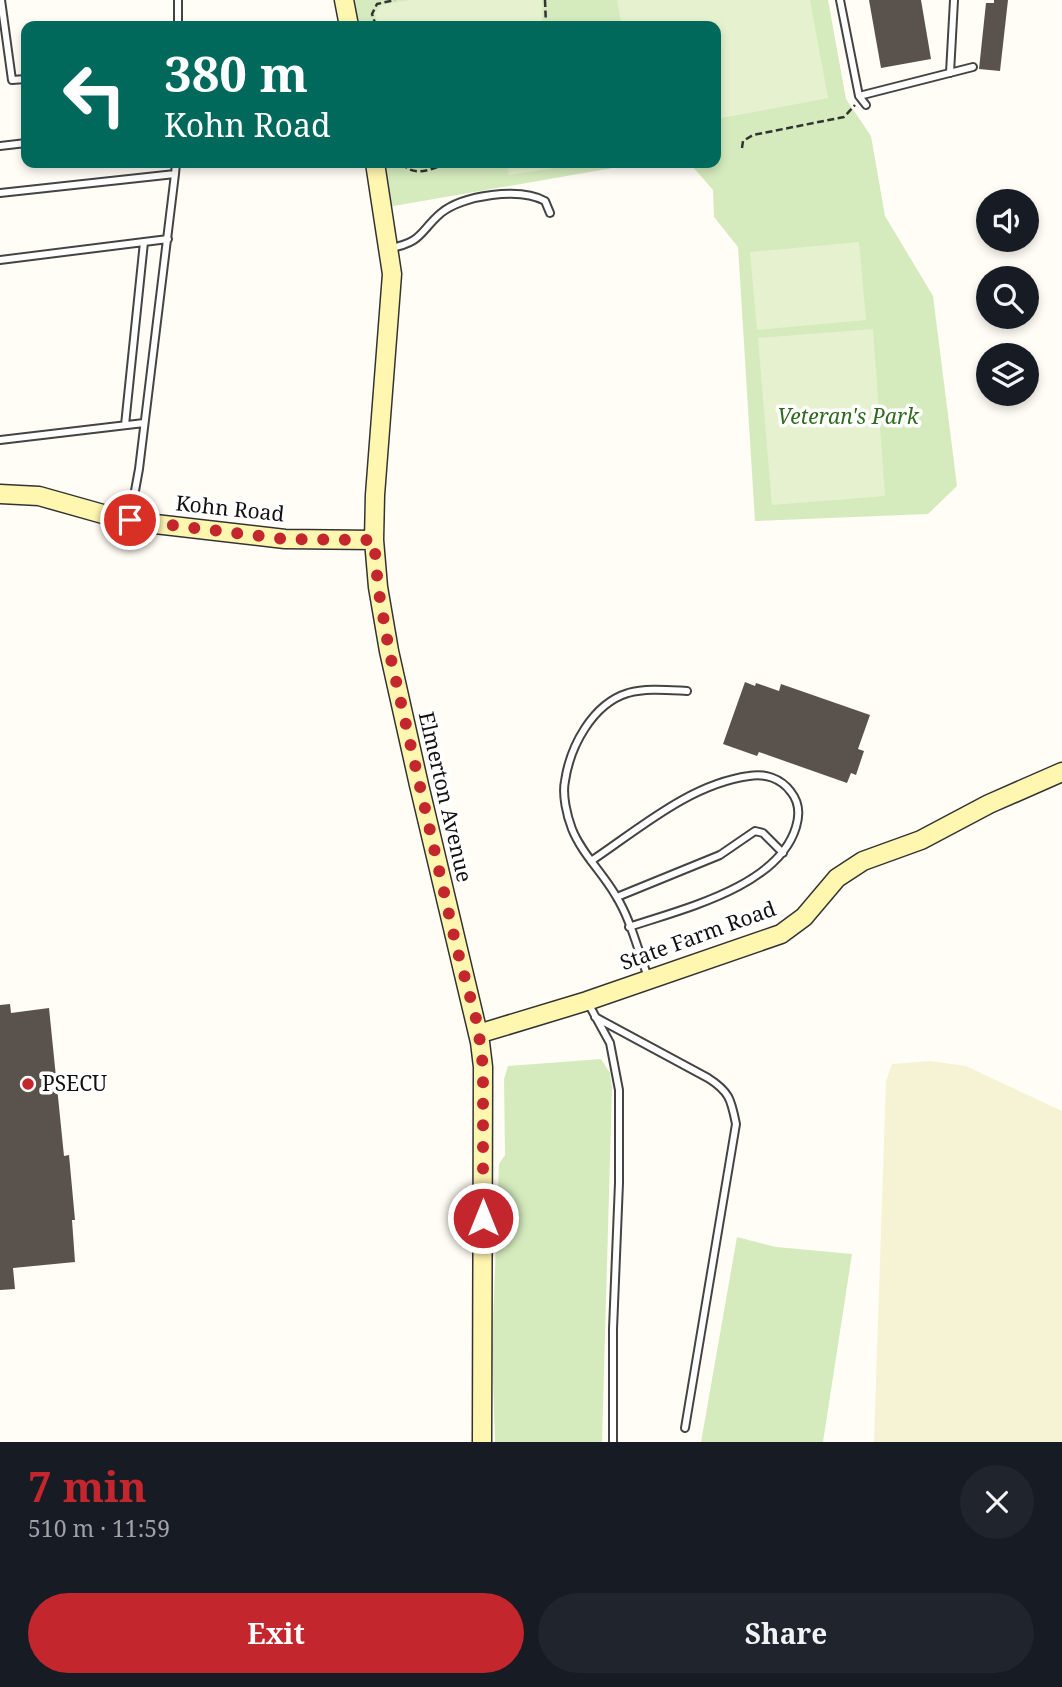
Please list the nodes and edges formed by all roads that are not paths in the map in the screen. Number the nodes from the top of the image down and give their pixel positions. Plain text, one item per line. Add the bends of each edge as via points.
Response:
1 (1, 0) edge
2 (178, 0) edge
3 (344, 0) edge
4 (840, 0) edge
5 (954, 0) edge
6 (178, 21) edge
7 (348, 21) edge
8 (973, 67) dead end
9 (950, 73) junction
10 (21, 79) edge
11 (859, 96) junction
12 (866, 105) dead end
13 (21, 144) edge
14 (0, 146) edge
15 (176, 168) edge
16 (376, 168) edge
17 (175, 174) junction
18 (0, 193) edge
19 (550, 213) dead end
20 (168, 239) junction
21 (144, 242) junction
22 (388, 249) junction
23 (0, 260) edge
24 (144, 423) junction
25 (125, 425) junction
26 (0, 440) edge
27 (0, 494) edge
28 (130, 520) junction
29 (374, 540) junction
30 (687, 691) dead end
31 (1062, 772) edge
32 (783, 853) junction
33 (591, 861) junction
34 (617, 897) junction
35 (629, 927) junction
36 (649, 979) junction
37 (591, 1009) junction
38 (478, 1034) junction
39 (685, 1428) dead end
40 (482, 1442) edge
41 (613, 1442) edge

1 - 10 lane via 12,80
2 - 6 lane
3 - 7 main road
4 - 11 lane
5 - 9 lane
8 - 9 lane
9 - 11 lane
11 - 12 lane
13 - 14 lane
15 - 17 lane
16 - 22 main road, Elmerton Avenue
17 - 18 lane
17 - 20 lane
19 - 22 lane via 545,201 527,195 464,201 440,214 417,240
20 - 21 lane
20 - 24 lane
21 - 23 lane
21 - 25 lane
22 - 29 main road, Elmerton Avenue via 392,274
24 - 25 lane
24 - 28 lane
25 - 26 lane
27 - 28 main road, Kohn Road via 39,496
28 - 29 main road, Kohn Road via 285,539
29 - 38 main road, Elmerton Avenue via 389,650
30 - 33 lane via 626,694 601,709 582,732 564,783 572,829
31 - 36 main road, State Farm Road via 921,840 863,861 837,878 804,917 781,934
32 - 33 lane via 798,821 798,803 789,789 763,774 726,781 683,799
32 - 34 lane via 755,831 720,855
32 - 35 lane via 760,873 726,892
33 - 34 lane
34 - 35 lane
35 - 36 lane
36 - 37 main road, State Farm Road
37 - 38 main road, State Farm Road
37 - 39 lane via 708,1078 731,1098 736,1124
37 - 41 lane via 610,1043 620,1090
38 - 40 main road, Elmerton Avenue via 483,1067

